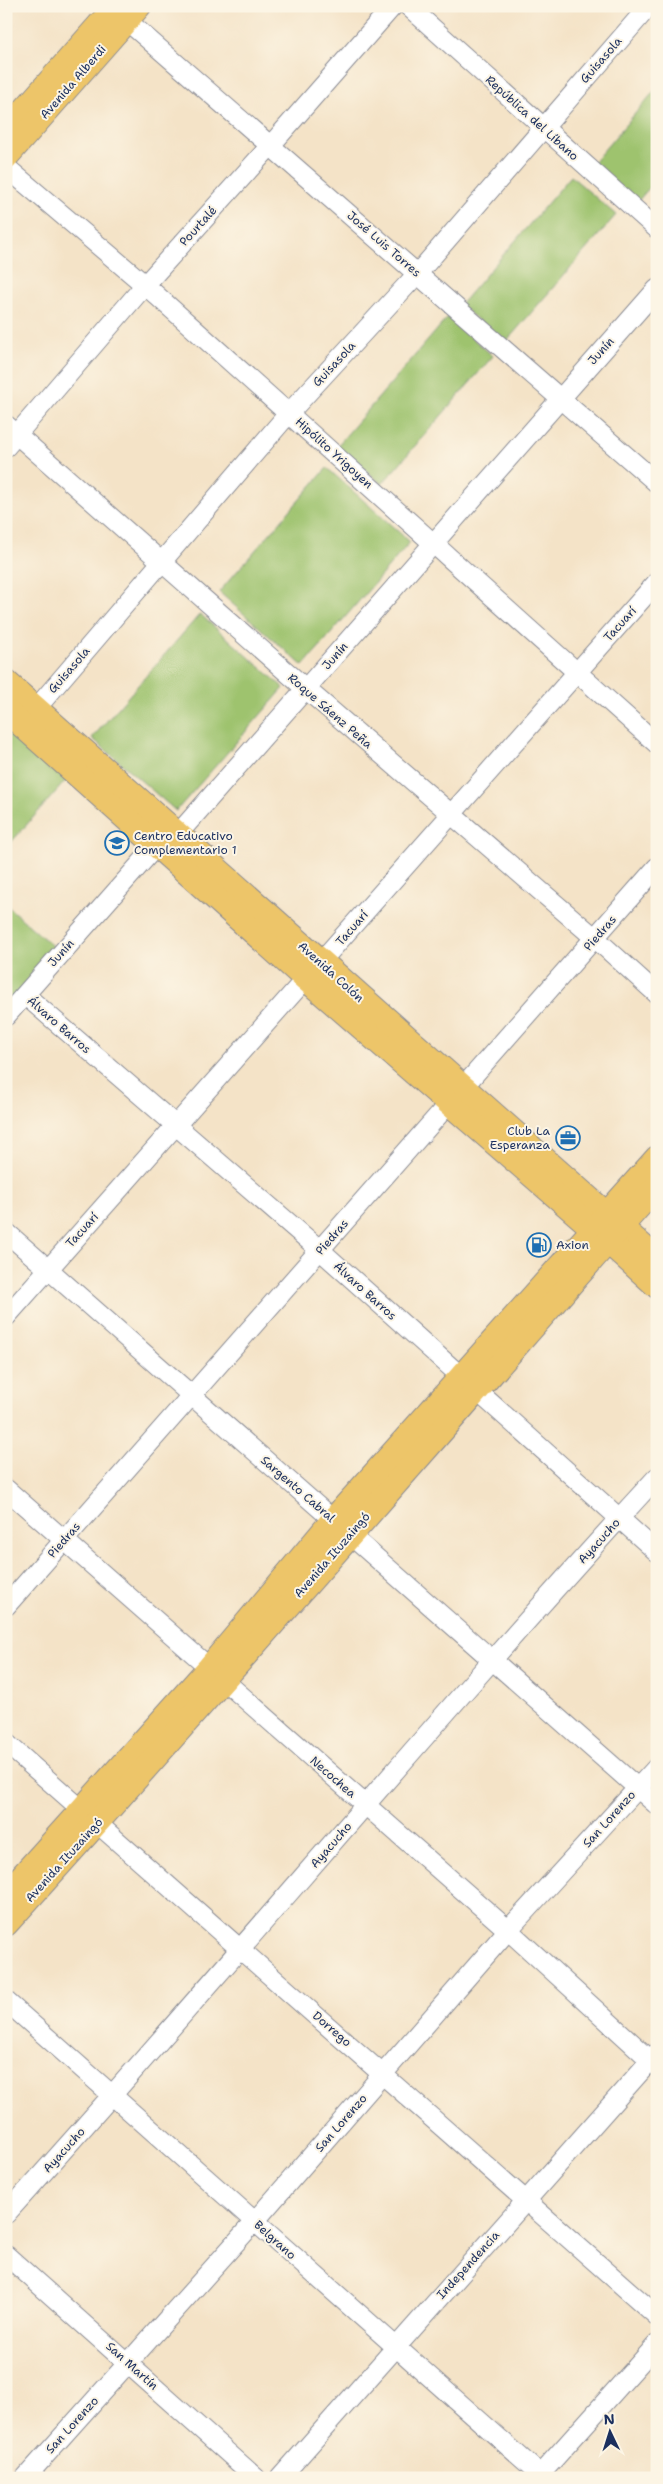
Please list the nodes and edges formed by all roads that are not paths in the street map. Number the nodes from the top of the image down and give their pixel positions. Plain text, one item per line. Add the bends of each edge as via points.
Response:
1 (393, 6) edge
2 (408, 6) edge
3 (649, 6) edge
4 (121, 10) edge
5 (542, 128) junction
6 (6, 131) edge
7 (271, 145) junction
8 (6, 157) edge
9 (6, 167) edge
10 (657, 229) edge
11 (418, 273) junction
12 (145, 285) junction
13 (657, 289) edge
14 (559, 398) junction
15 (289, 413) junction
16 (10, 435) edge
17 (657, 484) edge
18 (434, 543) junction
19 (161, 563) junction
20 (657, 582) edge
21 (577, 672) junction
22 (6, 682) edge
23 (306, 689) junction
24 (21, 715) edge
25 (657, 744) edge
26 (450, 815) junction
27 (178, 834) junction
28 (157, 845) junction
29 (657, 867) edge
30 (595, 938) junction
31 (314, 971) junction
32 (657, 994) edge
33 (25, 995) junction
34 (6, 1016) edge
35 (454, 1095) junction
36 (176, 1127) junction
37 (657, 1158) edge
38 (657, 1186) edge
39 (607, 1228) junction
40 (6, 1232) edge
41 (320, 1250) junction
42 (657, 1259) edge
43 (48, 1268) junction
44 (657, 1286) edge
45 (6, 1318) edge
46 (469, 1385) junction
47 (192, 1396) junction
48 (657, 1477) edge
49 (6, 1490) edge
50 (619, 1518) junction
51 (341, 1527) junction
52 (63, 1541) junction
53 (657, 1552) edge
54 (6, 1606) edge
55 (492, 1662) junction
56 (216, 1674) junction
57 (6, 1744) edge
58 (657, 1767) edge
59 (638, 1788) junction
60 (657, 1805) edge
61 (365, 1806) junction
62 (89, 1816) junction
63 (6, 1894) edge
64 (6, 1924) edge
65 (508, 1930) junction
66 (241, 1950) junction
67 (6, 2002) edge
68 (655, 2060) edge
69 (384, 2074) junction
70 (113, 2096) junction
71 (525, 2201) junction
72 (6, 2214) edge
73 (255, 2221) junction
74 (6, 2255) edge
75 (657, 2316) edge
76 (657, 2344) edge
77 (396, 2346) junction
78 (127, 2362) junction
79 (541, 2477) edge
80 (25, 2478) edge
81 (256, 2478) edge
82 (280, 2478) edge

1 - 7 street, Pourtalé
2 - 5 street, República del Líbano
3 - 5 street, Guisasola
4 - 6 main road, Avenida Alberdi
4 - 7 street, José Luis Torres
4 - 8 main road, Avenida Alberdi
5 - 10 street, República del Líbano
5 - 11 street, Guisasola
7 - 11 street, José Luis Torres
7 - 12 street, Pourtalé
9 - 12 street, Hipólito Yrigoyen
11 - 14 street, José Luis Torres
11 - 15 street, Guisasola
12 - 15 street, Hipólito Yrigoyen
12 - 16 street, Pourtalé
13 - 14 street, Junín
14 - 17 street, José Luis Torres
14 - 18 street, Junín
15 - 18 street, Hipólito Yrigoyen
15 - 19 street, Guisasola
16 - 19 street, Roque Sáenz Peña
18 - 21 street, Hipólito Yrigoyen
18 - 23 street, Junín
19 - 23 street, Roque Sáenz Peña
19 - 24 street, Guisasola
20 - 21 street, Tacuarí
21 - 25 street, Hipólito Yrigoyen
21 - 26 street, Tacuarí
22 - 24 main road, Avenida Colón
23 - 26 street, Roque Sáenz Peña
23 - 27 street, Junín
24 - 27 main road, Avenida Colón
24 - 28 main road, Avenida Colón
26 - 30 street, Roque Sáenz Peña
26 - 31 street, Tacuarí
27 - 28 street, Junín
27 - 31 main road, Avenida Colón
28 - 31 main road, Avenida Colón
28 - 33 street, Junín
29 - 30 street, Piedras
30 - 32 street, Roque Sáenz Peña
30 - 35 street, Piedras
31 - 35 main road, Avenida Colón
31 - 36 street, Tacuarí
33 - 34 street, Junín
33 - 36 street, Álvaro Barros
35 - 39 main road, Avenida Colón
35 - 41 street, Piedras
36 - 41 street, Álvaro Barros
36 - 43 street, Tacuarí
37 - 39 main road, Avenida Ituzaingó
38 - 39 main road, Avenida Ituzaingó
39 - 42 main road, Avenida Colón
39 - 44 main road, Avenida Colón
39 - 46 main road, Avenida Ituzaingó
40 - 43 street, Sargento Cabral
41 - 46 street, Álvaro Barros
41 - 47 street, Piedras
43 - 45 street, Tacuarí
43 - 47 street, Sargento Cabral
46 - 50 street, Álvaro Barros
46 - 51 main road, Avenida Ituzaingó
47 - 51 street, Sargento Cabral
47 - 52 street, Piedras
48 - 50 street, Ayacucho
49 - 52 street, Necochea
50 - 53 street, Álvaro Barros
50 - 55 street, Ayacucho
51 - 55 street, Sargento Cabral
51 - 56 main road, Avenida Ituzaingó
52 - 54 street, Piedras
52 - 56 street, Necochea
55 - 59 street, Sargento Cabral
55 - 61 street, Ayacucho
56 - 61 street, Necochea
56 - 62 main road, Avenida Ituzaingó
57 - 62 street, Dorrego
58 - 59 street, San Lorenzo
59 - 60 street, Sargento Cabral
59 - 65 street, San Lorenzo
61 - 65 street, Necochea
61 - 66 street, Ayacucho
62 - 63 main road, Avenida Ituzaingó
62 - 64 main road, Avenida Ituzaingó
62 - 66 street, Dorrego
65 - 68 street, Necochea
65 - 69 street, San Lorenzo
66 - 69 street, Dorrego
66 - 70 street, Ayacucho
67 - 70 street, Belgrano
68 - 71 street, Independencia
69 - 71 street, Dorrego
69 - 73 street, San Lorenzo
70 - 72 street, Ayacucho
70 - 73 street, Belgrano
71 - 75 street, Dorrego
71 - 77 street, Independencia
73 - 77 street, Belgrano
73 - 78 street, San Lorenzo
74 - 78 street, San Martín
76 - 79 street
77 - 79 street, Belgrano
77 - 82 street, Independencia
78 - 80 street, San Lorenzo
78 - 81 street, San Martín

